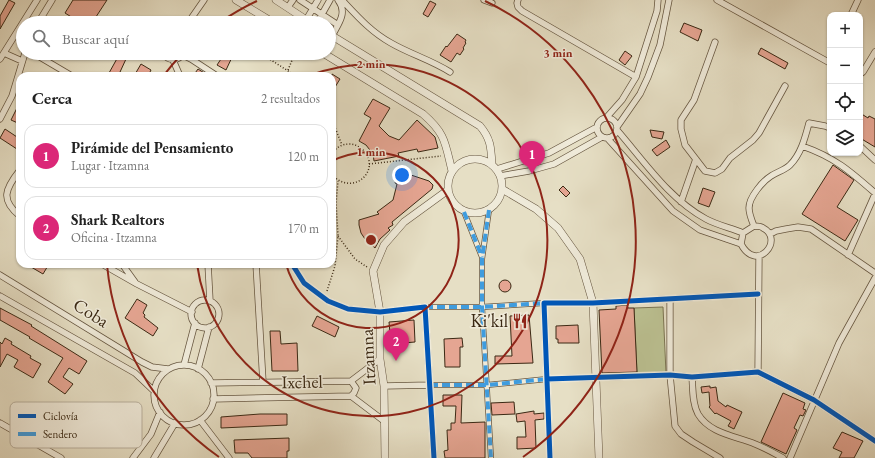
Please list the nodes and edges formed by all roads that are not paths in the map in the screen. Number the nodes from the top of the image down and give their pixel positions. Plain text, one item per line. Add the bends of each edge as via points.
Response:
1 (37, 0) edge
2 (52, 0) edge
3 (204, 0) edge
4 (236, 0) edge
5 (276, 0) edge
6 (293, 0) edge
7 (300, 0) edge
8 (318, 0) edge
9 (330, 0) edge
10 (338, 0) edge
11 (342, 0) edge
12 (484, 0) edge
13 (518, 0) edge
14 (658, 0) edge
15 (669, 0) edge
16 (717, 0) edge
17 (858, 0) edge
18 (492, 2) dead end
19 (288, 7) junction
20 (313, 8) junction
21 (852, 12) edge
22 (322, 14) junction
23 (27, 16) edge
24 (42, 16) edge
25 (193, 16) edge
26 (262, 16) edge
27 (302, 16) edge
28 (311, 16) edge
29 (325, 16) edge
30 (338, 25) joint
31 (336, 28) edge
32 (16, 33) edge
33 (336, 38) edge
34 (715, 42) dead end
35 (4, 52) junction
36 (875, 52) edge
37 (16, 58) edge
38 (0, 59) edge
39 (44, 60) edge
40 (173, 60) edge
41 (193, 60) edge
42 (334, 60) edge
43 (22, 61) edge
44 (827, 61) edge
45 (19, 72) edge
46 (64, 72) edge
47 (178, 72) edge
48 (211, 72) edge
49 (450, 72) dead end
50 (863, 72) edge
51 (636, 77) junction
52 (16, 82) edge
53 (785, 86) dead end
54 (606, 118) junction
55 (0, 119) edge
56 (597, 127) junction
57 (827, 127) edge
58 (617, 129) junction
59 (605, 138) junction
60 (802, 146) junction
61 (863, 149) edge
62 (696, 159) junction
63 (875, 160) edge
64 (496, 170) junction
65 (650, 170) junction
66 (452, 171) junction
67 (16, 175) edge
68 (642, 177) junction
69 (502, 189) junction
70 (448, 190) junction
71 (875, 194) edge
72 (681, 202) junction
73 (489, 210) junction
74 (464, 212) junction
75 (16, 214) edge
76 (754, 226) junction
77 (743, 232) junction
78 (770, 234) junction
79 (741, 244) junction
80 (848, 255) junction
81 (759, 256) junction
82 (482, 259) junction
83 (109, 268) edge
84 (125, 268) edge
85 (208, 268) edge
86 (256, 268) edge
87 (295, 268) edge
88 (875, 273) edge
89 (0, 275) edge
90 (875, 278) edge
91 (137, 284) junction
92 (758, 294) junction
93 (0, 296) edge
94 (670, 299) junction
95 (210, 301) junction
96 (544, 303) junction
97 (593, 303) junction
98 (425, 307) junction
99 (482, 307) junction
100 (192, 312) junction
101 (380, 312) junction
102 (195, 323) junction
103 (209, 327) junction
104 (380, 359) junction
105 (184, 365) junction
106 (198, 368) junction
107 (168, 369) junction
108 (758, 372) junction
109 (670, 375) junction
110 (692, 377) junction
111 (547, 379) junction
112 (596, 379) junction
113 (351, 381) junction
114 (263, 382) junction
115 (211, 383) junction
116 (487, 384) junction
117 (430, 385) junction
118 (384, 386) junction
119 (154, 391) junction
120 (351, 396) junction
121 (213, 399) junction
122 (814, 400) junction
123 (160, 412) junction
124 (200, 420) junction
125 (384, 421) junction
126 (0, 423) edge
127 (175, 423) junction
128 (10, 429) edge
129 (875, 441) edge
130 (44, 448) edge
131 (142, 448) edge
132 (142, 448) edge
133 (61, 458) edge
134 (136, 458) edge
135 (154, 458) edge
136 (229, 458) edge
137 (385, 458) edge
138 (434, 458) edge
139 (491, 458) edge
140 (550, 458) edge
141 (599, 458) edge
142 (720, 458) edge
143 (783, 458) edge
144 (790, 458) edge

1 - 23 street
2 - 24 street
3 - 25 street
4 - 26 street
5 - 19 street
6 - 19 street
7 - 20 street
8 - 20 street
9 - 10 street
9 - 22 street
10 - 30 street via 343,11
11 - 49 street via 379,36
12 - 18 street
13 - 51 street via 518,8 522,11
14 - 51 street via 657,11
15 - 58 street via 660,45 648,77
16 - 44 street
17 - 21 street
19 - 27 street
20 - 22 street
20 - 28 street
22 - 29 street
30 - 31 street
32 - 35 street
33 - 64 street via 480,126 487,135
34 - 62 street via 694,100 681,120 685,145
35 - 37 street
35 - 38 street
36 - 50 street
39 - 46 street
40 - 47 street
41 - 48 street
42 - 66 street via 423,114 436,125 444,139
43 - 45 street
51 - 54 street via 622,100
52 - 55 street
53 - 62 street via 753,140 730,158 722,169 715,173 705,171
54 - 56 street via 600,121
54 - 58 street via 612,119
56 - 59 street via 598,132
56 - 64 street via 549,153
57 - 60 street via 809,123
58 - 59 street via 614,136
58 - 65 street
59 - 64 street via 554,164 529,171
59 - 68 street
60 - 71 street via 834,160
60 - 76 street via 789,166 770,177 754,195 749,208
61 - 63 street
62 - 72 street
64 - 66 street via 485,161 476,159 467,160
64 - 69 street
65 - 68 street
65 - 72 street
66 - 70 street via 448,180
67 - 75 street via 6,192 5,200 10,210
68 - 79 street via 673,212 700,230
69 - 73 street via 496,204
69 - 97 street via 536,209 558,228 580,259
70 - 74 street via 450,199
70 - 101 street, Itzamna via 404,222 384,245 373,271
71 - 80 street
72 - 77 street via 706,219
73 - 74 street via 472,214
73 - 82 street
74 - 82 street
76 - 77 street
76 - 78 street via 763,228
77 - 79 street
78 - 80 street via 798,227 811,229
78 - 81 street via 771,244 767,252
79 - 81 street via 751,256
80 - 88 street
81 - 92 street
82 - 99 street
83 - 91 street
84 - 91 street
85 - 95 street
86 - 114 street
87 - 101 street via 304,283 328,301 348,309
89 - 107 street, Coba via 142,362 152,367
90 - 122 street via 845,330
91 - 100 street
92 - 94 street
92 - 108 street
93 - 119 street via 135,373
94 - 97 street
94 - 109 street
95 - 100 street via 203,300 197,303
95 - 103 street via 216,305 219,316
96 - 97 street
96 - 99 street
96 - 111 street
97 - 112 street
98 - 99 street
98 - 101 street
98 - 117 street
99 - 116 street
100 - 102 street
101 - 104 street, Itzamna
102 - 103 street
102 - 105 street
103 - 106 street
104 - 113 street
104 - 118 street, Itzamna
105 - 106 street
105 - 107 street
106 - 115 street
107 - 119 street via 159,378
108 - 110 street
108 - 122 street
109 - 110 street
109 - 112 street
109 - 142 street via 675,426 681,434
110 - 143 street via 698,414 708,424 722,434 755,444
111 - 112 street
111 - 116 street
111 - 140 street
112 - 141 street
113 - 114 street
113 - 120 street via 356,388
114 - 115 street
115 - 121 street
116 - 117 street
116 - 139 street
117 - 118 street
117 - 138 street
118 - 125 street, Itzamna
119 - 123 street
120 - 121 street, Ixchel
120 - 125 street
121 - 124 street via 209,411
122 - 129 street
122 - 144 street
123 - 127 street via 166,419
123 - 131 street
124 - 127 street via 188,424
124 - 136 street
125 - 137 street, Itzamna
126 - 128 street
127 - 135 street
130 - 133 street
132 - 134 street

